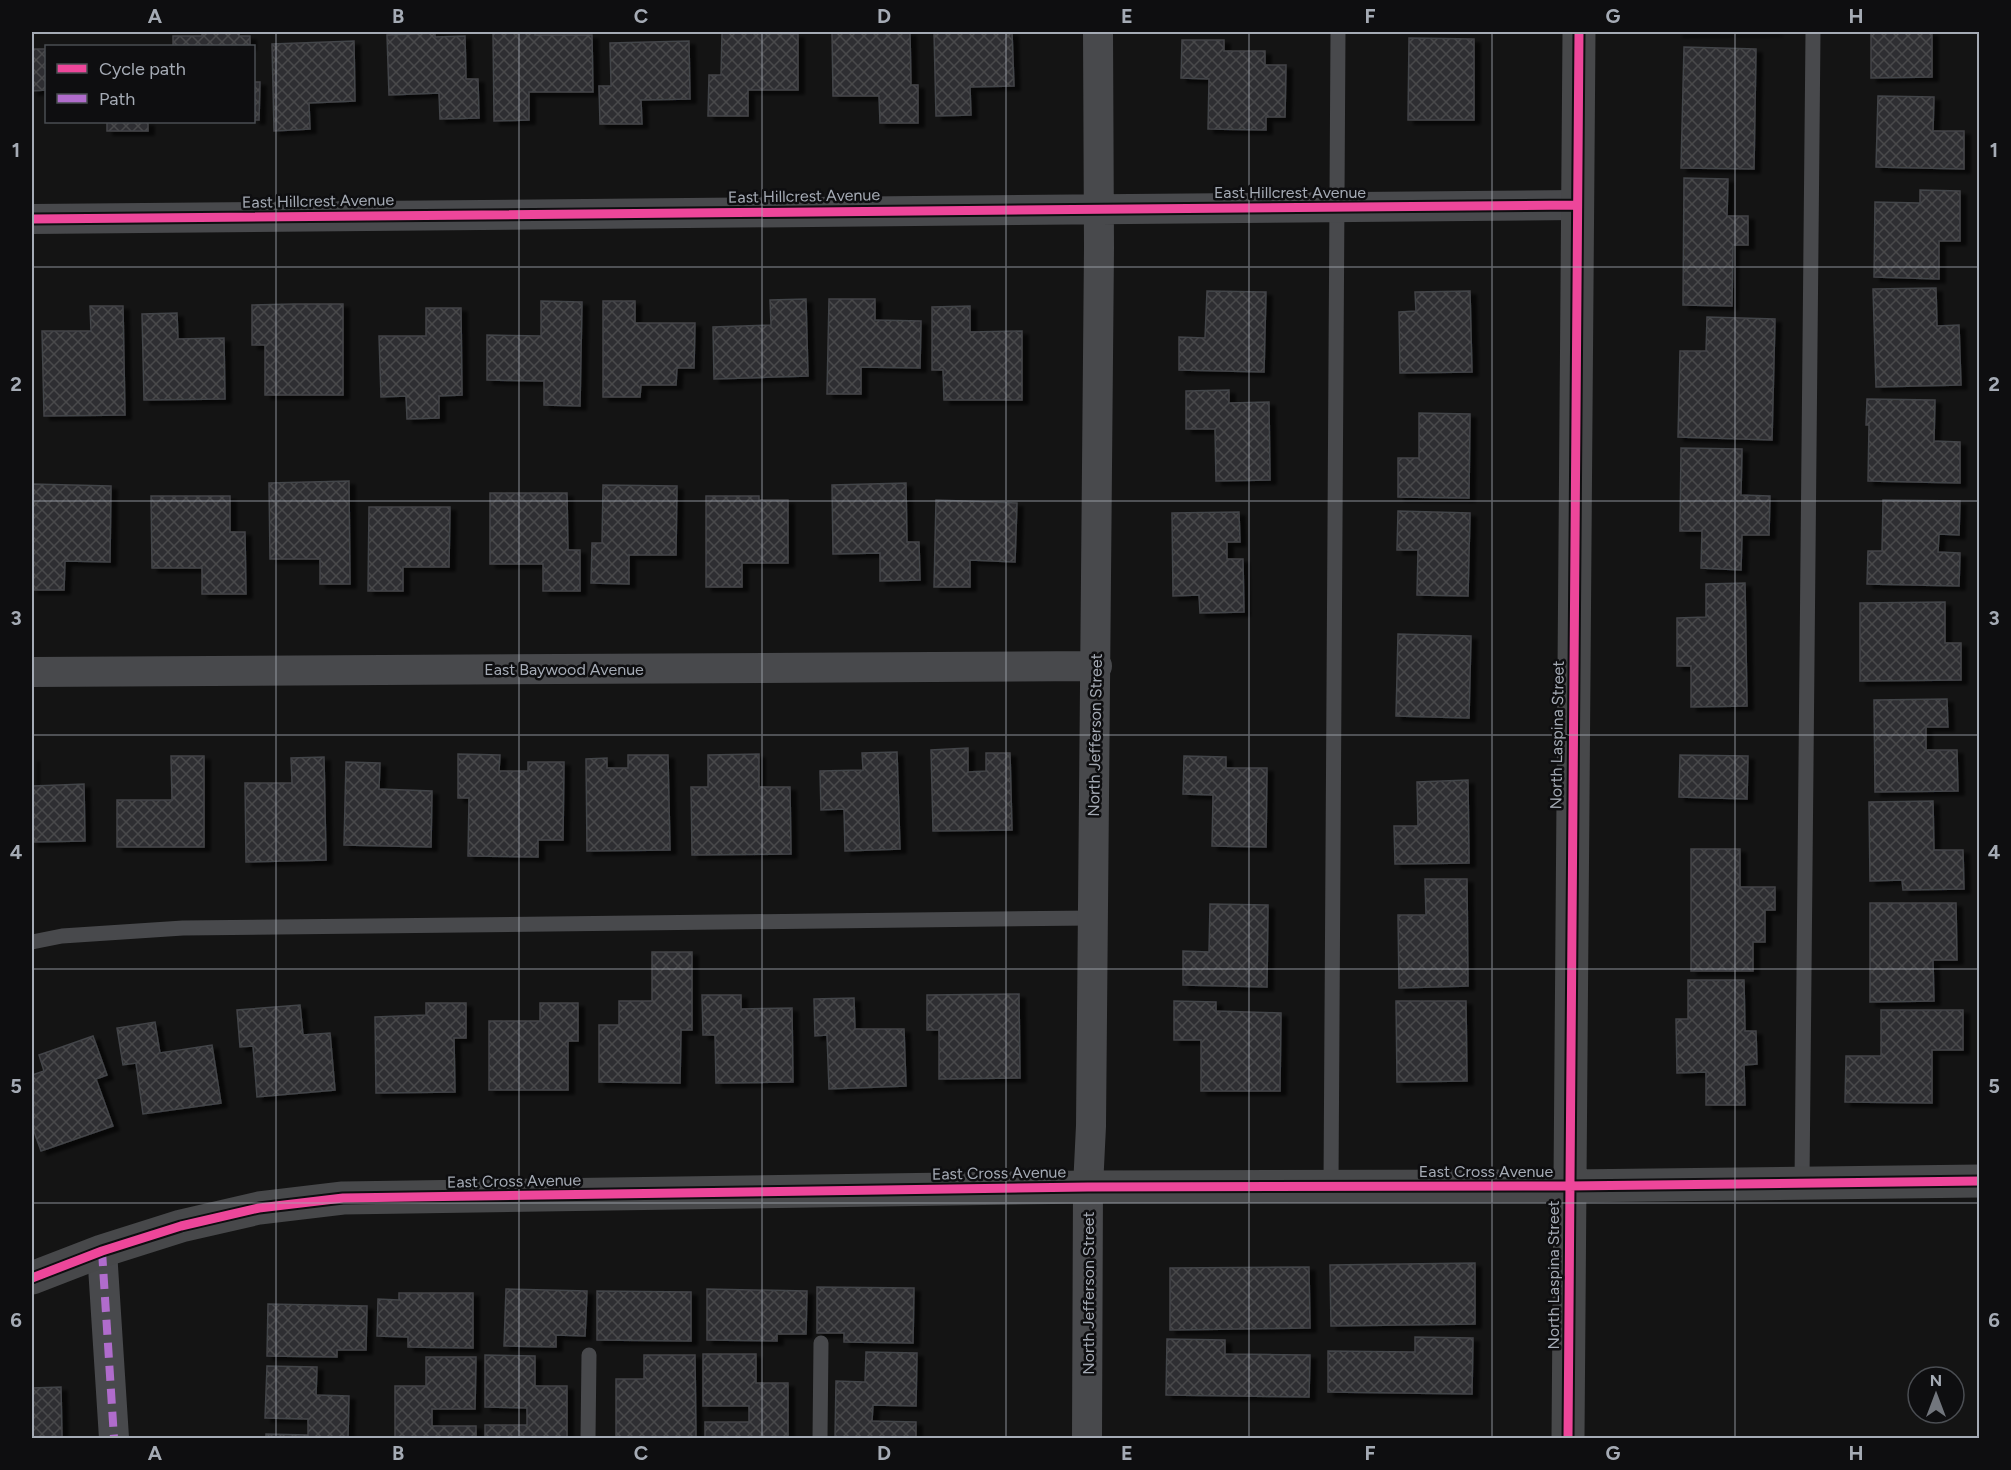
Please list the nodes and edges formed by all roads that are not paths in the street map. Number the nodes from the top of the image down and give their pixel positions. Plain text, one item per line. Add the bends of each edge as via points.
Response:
1 (1098, 32) edge
2 (1338, 32) edge
3 (1578, 32) edge
4 (1813, 32) edge
5 (1577, 205) junction
6 (1336, 207) junction
7 (1098, 208) junction
8 (32, 219) edge
9 (1096, 666) junction
10 (32, 672) edge
11 (1093, 918) junction
12 (32, 942) edge
13 (1980, 1181) edge
14 (1802, 1183) junction
15 (1331, 1185) junction
16 (1568, 1186) junction
17 (1088, 1187) junction
18 (102, 1251) junction
19 (32, 1278) edge
20 (821, 1343) dead end
21 (589, 1355) dead end
22 (114, 1438) edge
23 (588, 1438) edge
24 (820, 1438) edge
25 (1087, 1438) edge
26 (1568, 1438) edge

1 - 7 street, North Jefferson Street
2 - 6 lane
3 - 5 street, North Laspina Street
4 - 14 lane
5 - 6 street, East Hillcrest Avenue
5 - 16 street, North Laspina Street
6 - 7 street, East Hillcrest Avenue
6 - 15 lane
7 - 8 street, East Hillcrest Avenue
7 - 9 street, North Jefferson Street
9 - 10 street, East Baywood Avenue
9 - 11 street, North Jefferson Street
11 - 12 lane via 183,928 62,936
11 - 17 street, North Jefferson Street
13 - 14 street, East Cross Avenue
14 - 16 street, East Cross Avenue
15 - 16 street, East Cross Avenue
15 - 17 street, East Cross Avenue
16 - 26 street, North Laspina Street
17 - 18 street, East Cross Avenue via 343,1198 259,1208 181,1226
17 - 25 street, North Jefferson Street
18 - 19 street, East Cross Avenue
18 - 22 street
20 - 24 lane
21 - 23 lane

